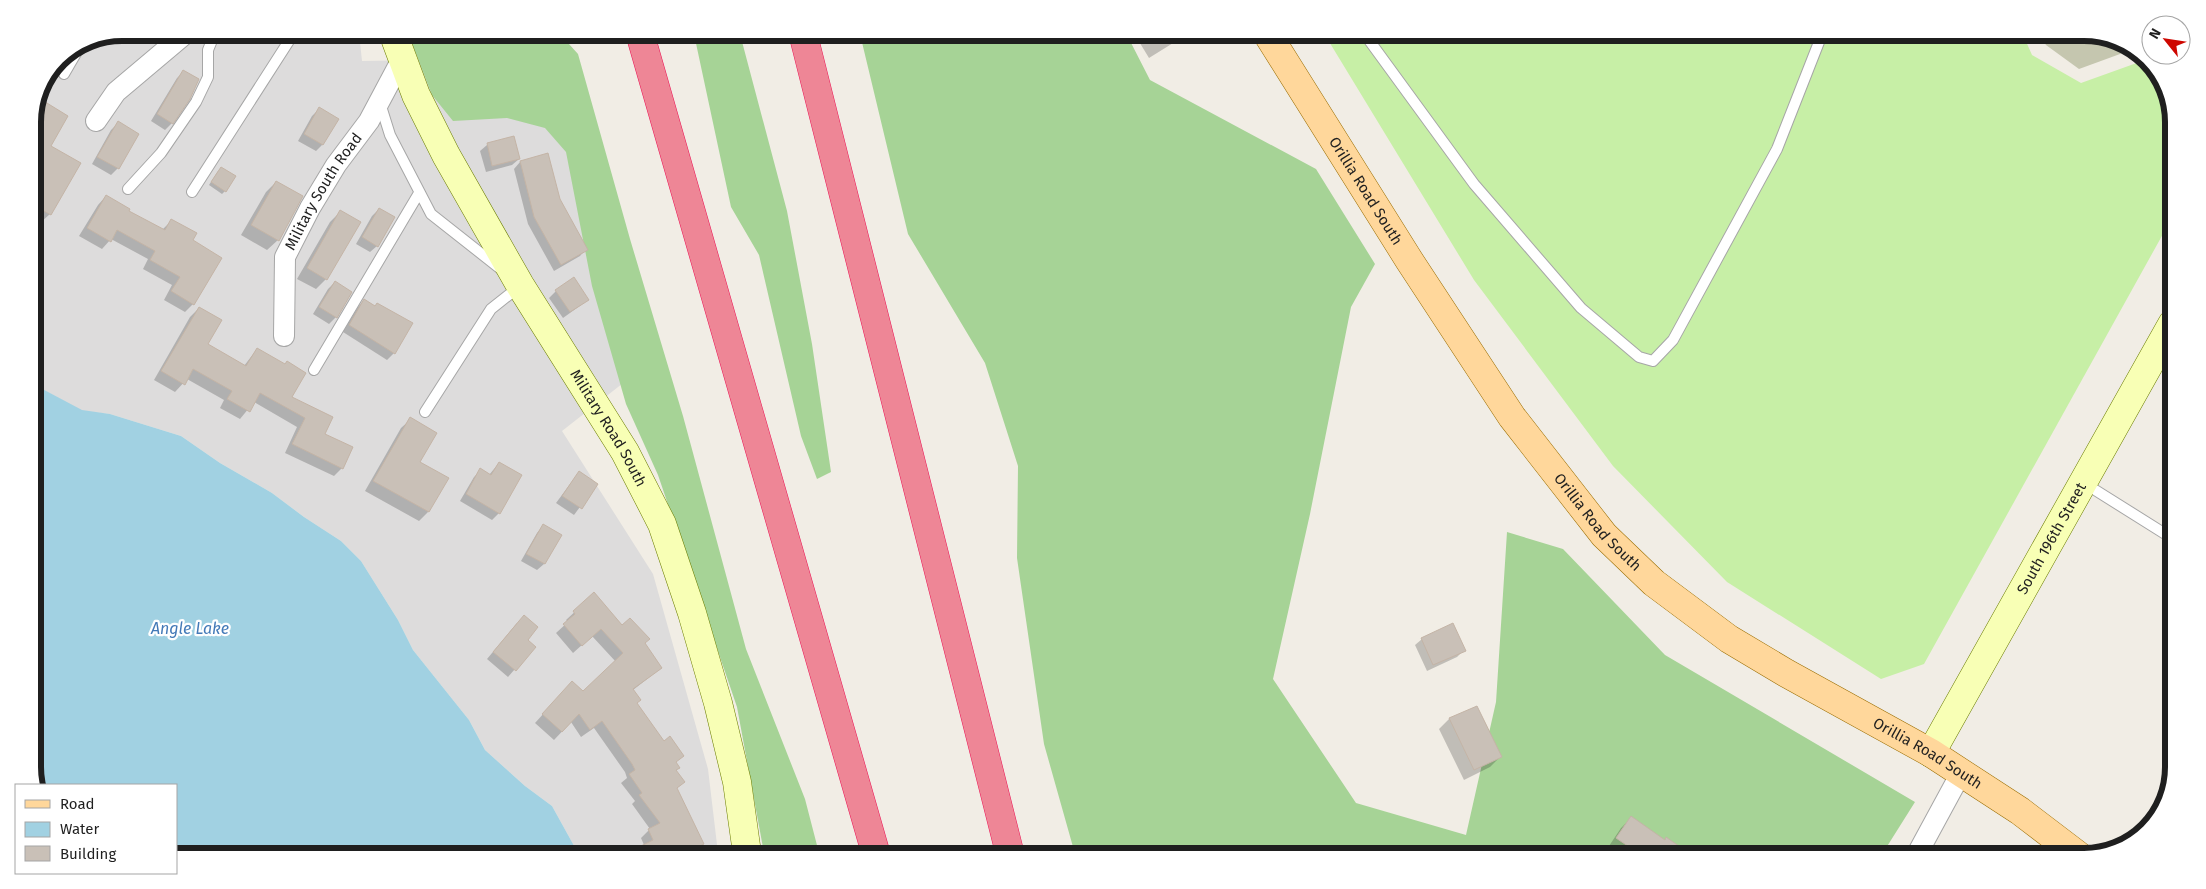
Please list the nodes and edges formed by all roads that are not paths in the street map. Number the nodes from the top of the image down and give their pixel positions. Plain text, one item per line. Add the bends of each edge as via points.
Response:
1 (177, 41) edge
2 (212, 41) edge
3 (289, 41) edge
4 (396, 41) edge
5 (642, 41) edge
6 (805, 41) edge
7 (1272, 41) edge
8 (1370, 41) edge
9 (1819, 41) edge
10 (73, 58) edge
11 (402, 59) junction
12 (64, 74) dead end
13 (380, 102) junction
14 (96, 121) dead end
15 (128, 189) dead end
16 (192, 192) dead end
17 (419, 193) junction
18 (520, 285) junction
19 (284, 336) dead end
20 (2165, 336) edge
21 (314, 370) dead end
22 (426, 412) dead end
23 (2083, 482) junction
24 (2165, 534) edge
25 (1932, 753) junction
26 (1961, 773) junction
27 (746, 848) edge
28 (874, 848) edge
29 (1008, 848) edge
30 (1920, 848) edge
31 (2069, 848) edge

1 - 14 street via 116,92
2 - 15 lane via 208,50 208,77 196,102 162,153
3 - 16 lane
4 - 11 main road, Military Road South
5 - 28 highway
6 - 29 highway
7 - 25 main road, Orillia Road South via 1512,417 1604,535 1654,583 1729,639
8 - 9 lane via 1474,184 1581,308 1639,357 1654,361 1673,340 1777,149
10 - 12 lane
11 - 13 street, Military South Road
11 - 18 main road, Military Road South via 446,155
13 - 17 lane via 390,135
13 - 19 street, Military South Road via 310,208 285,257
17 - 18 lane via 430,214
17 - 21 lane
18 - 22 lane via 492,309
18 - 27 main road, Military Road South via 626,452 662,524 718,703 737,782
20 - 23 main road, South 196th Street
23 - 24 lane
23 - 25 main road, South 196th Street
25 - 26 main road, Orillia Road South
26 - 30 street
26 - 31 main road, Orillia Road South via 2020,811

